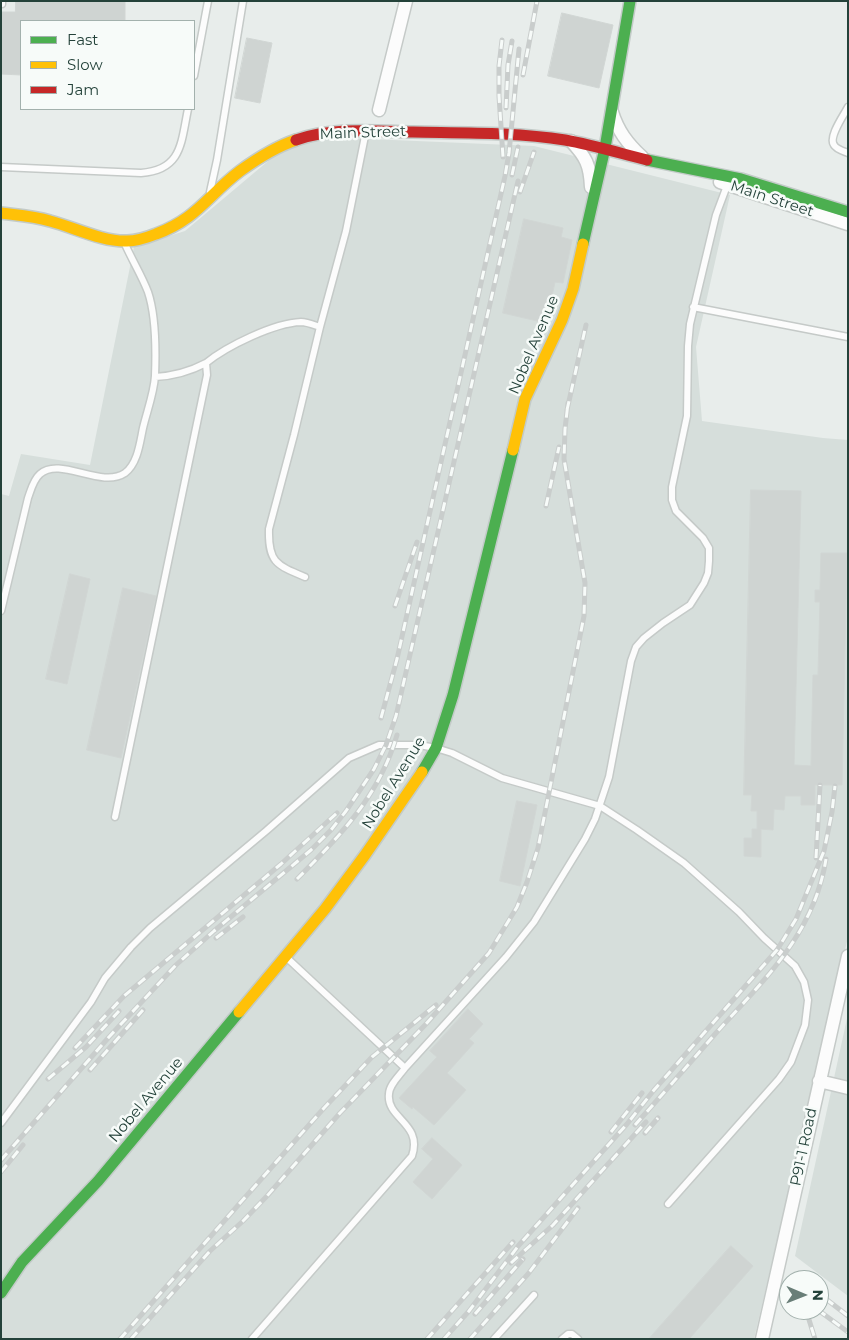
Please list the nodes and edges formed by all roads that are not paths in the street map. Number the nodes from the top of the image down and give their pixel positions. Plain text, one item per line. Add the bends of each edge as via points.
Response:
1 (208, 1) edge
2 (243, 1) edge
3 (406, 1) edge
4 (630, 1) edge
5 (195, 71) edge
6 (848, 107) edge
7 (188, 110) edge
8 (379, 110) dead end
9 (611, 116) junction
10 (845, 118) edge
11 (367, 130) junction
12 (576, 142) junction
13 (605, 148) junction
14 (848, 153) edge
15 (644, 159) junction
16 (1, 167) edge
17 (697, 172) joint
18 (729, 181) junction
19 (208, 202) junction
20 (593, 205) junction
21 (848, 212) edge
22 (1, 213) edge
23 (848, 224) edge
24 (124, 241) junction
25 (693, 307) junction
26 (320, 327) junction
27 (848, 337) edge
28 (206, 363) junction
29 (155, 377) junction
30 (304, 577) dead end
31 (1, 612) edge
32 (436, 748) junction
33 (600, 806) junction
34 (115, 817) dead end
35 (285, 956) junction
36 (848, 956) edge
37 (405, 1068) junction
38 (819, 1081) junction
39 (848, 1088) edge
40 (1, 1123) edge
41 (668, 1204) dead end
42 (1, 1293) edge
43 (534, 1295) dead end
44 (495, 1338) edge
45 (252, 1339) edge
46 (562, 1339) edge
47 (578, 1339) edge
48 (762, 1339) edge

1 - 5 lane
2 - 19 lane
3 - 8 street
4 - 9 street, Nobel Avenue
6 - 10 lane
7 - 16 lane via 177,154 169,165 155,172
9 - 12 street via 594,138
9 - 13 street, Nobel Avenue
9 - 15 street via 623,137
10 - 14 lane via 832,142
11 - 12 street, Main Street via 515,134
11 - 19 street, Main Street via 326,132 276,147 240,172
11 - 26 lane via 348,223
12 - 13 street, Main Street
12 - 20 street via 588,164
13 - 15 street, Main Street
13 - 20 street, Nobel Avenue
15 - 17 street, Main Street
17 - 18 street, Main Street
18 - 21 street, Main Street via 775,188
18 - 23 street, Main Street
18 - 25 lane via 718,208
19 - 24 street, Main Street via 170,229 139,240
20 - 32 street, Nobel Avenue via 568,305 525,399 446,723
22 - 24 street, Main Street via 47,220
24 - 29 lane via 148,292 153,314
25 - 27 lane
25 - 33 lane via 688,346 687,416 672,500 676,511 709,548 708,573 690,605 652,630 636,647
26 - 28 lane via 303,322 277,327 218,354
26 - 30 lane via 269,529 268,545 272,558
28 - 29 lane via 172,376
28 - 34 lane via 207,375
29 - 31 lane via 138,452 124,473 100,477 48,470 34,482
32 - 33 lane via 502,778
32 - 35 street, Nobel Avenue via 365,855
32 - 40 lane via 379,745 349,758 150,928 105,978 91,1002
33 - 37 lane via 585,839 534,922
33 - 41 lane via 684,863 739,912 795,966 804,982 808,1000 805,1025 791,1062
35 - 37 lane
35 - 42 street, Nobel Avenue via 98,1181 22,1262
36 - 38 street, P91-1 Road
37 - 45 lane via 388,1093 394,1110 414,1136 416,1146 412,1156
38 - 39 street
38 - 48 street, P91-1 Road
43 - 44 lane
46 - 47 lane via 568,1334

